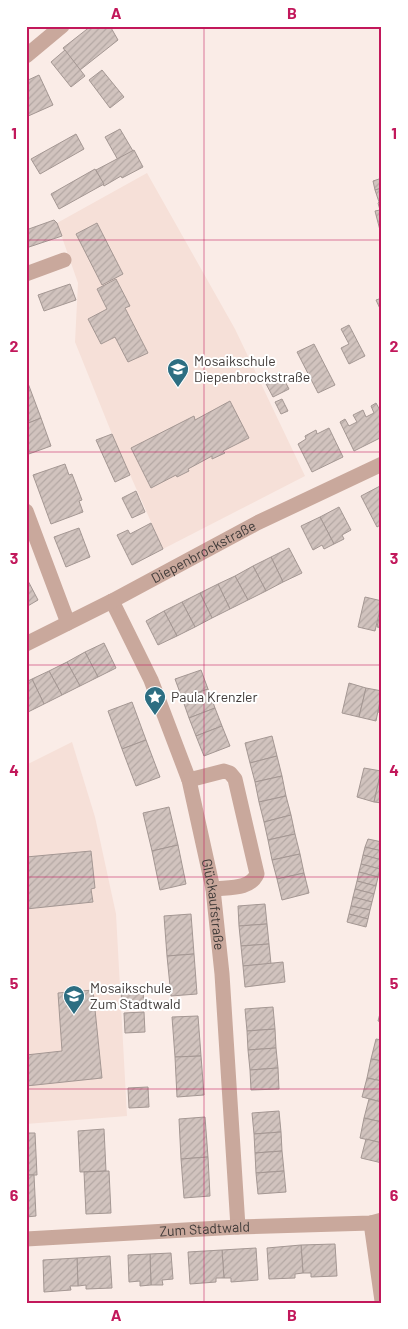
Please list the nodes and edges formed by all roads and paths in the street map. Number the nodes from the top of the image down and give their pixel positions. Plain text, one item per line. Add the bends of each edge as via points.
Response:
1 (62, 26) edge
2 (26, 56) edge
3 (64, 260) dead end
4 (26, 274) edge
5 (382, 464) edge
6 (27, 515) edge
7 (112, 601) junction
8 (68, 623) junction
9 (26, 644) edge
10 (189, 780) junction
11 (213, 889) junction
12 (376, 1222) edge
13 (238, 1227) junction
14 (26, 1239) edge
15 (382, 1301) edge

1 - 2 street
3 - 4 street
5 - 7 street, Diepenbrockstraße via 257,523
6 - 8 street
7 - 8 street, Diepenbrockstraße
7 - 10 street, Glückaufstraße via 151,680
8 - 9 street, Diepenbrockstraße
10 - 11 street, Glückaufstraße
10 - 11 street via 224,771 235,779 256,874 250,884
11 - 13 street, Glückaufstraße via 222,974
12 - 13 street, Zum Stadtwald
12 - 15 street
13 - 14 street, Zum Stadtwald

